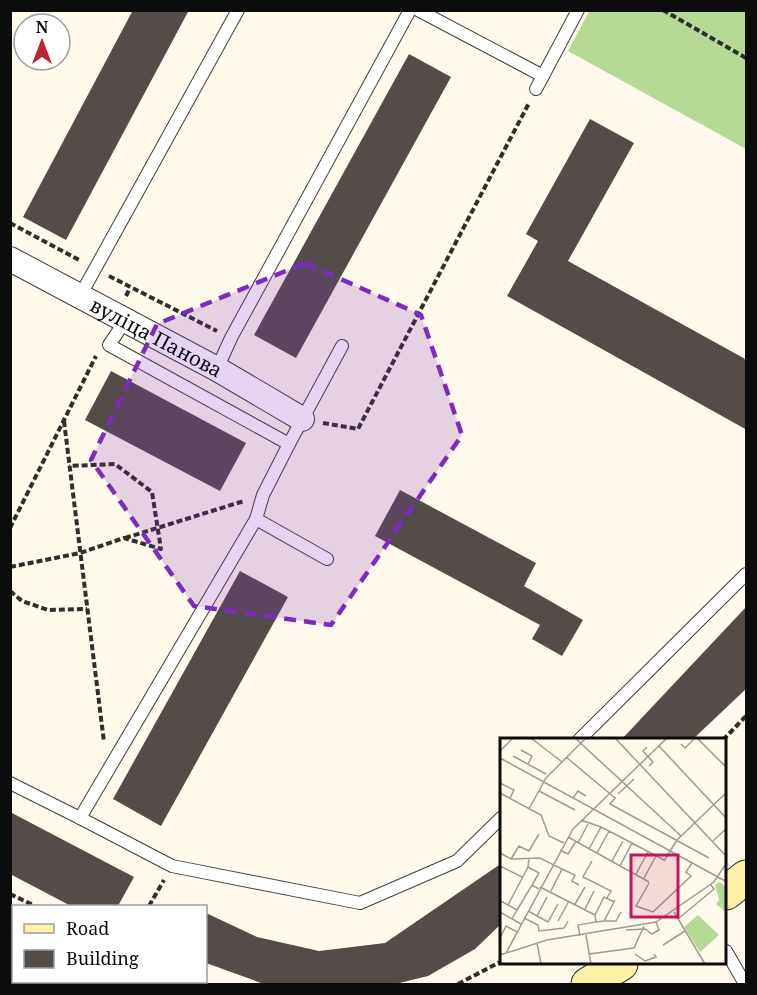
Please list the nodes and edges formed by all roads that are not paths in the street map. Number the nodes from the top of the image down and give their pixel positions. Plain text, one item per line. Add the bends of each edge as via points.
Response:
1 (238, 10) edge
2 (410, 10) edge
3 (418, 10) edge
4 (578, 10) edge
5 (543, 76) junction
6 (536, 89) road end
7 (10, 259) edge
8 (80, 296) junction
9 (120, 318) junction
10 (342, 346) dead end
11 (217, 369) junction
12 (303, 419) junction
13 (289, 444) junction
14 (256, 519) junction
15 (327, 559) dead end
16 (747, 574) edge
17 (581, 738) edge
18 (10, 783) edge
19 (80, 818) junction
20 (500, 819) edge
21 (747, 877) edge
22 (727, 892) edge
23 (727, 953) edge
24 (618, 965) edge
25 (588, 984) edge
26 (745, 984) edge

1 - 8 lane
2 - 11 lane
3 - 5 lane
4 - 5 lane
5 - 6 lane
7 - 8 street, вуліца Панова
8 - 9 street, вуліца Панова
9 - 11 street, вуліца Панова
9 - 13 lane via 109,345
10 - 12 lane
11 - 12 street, вуліца Панова
12 - 13 lane
13 - 14 lane via 263,495
14 - 15 lane
14 - 19 lane
16 - 17 lane
18 - 19 lane
19 - 20 lane via 172,866 360,903 458,861
21 - 22 street
23 - 26 lane
24 - 25 street

